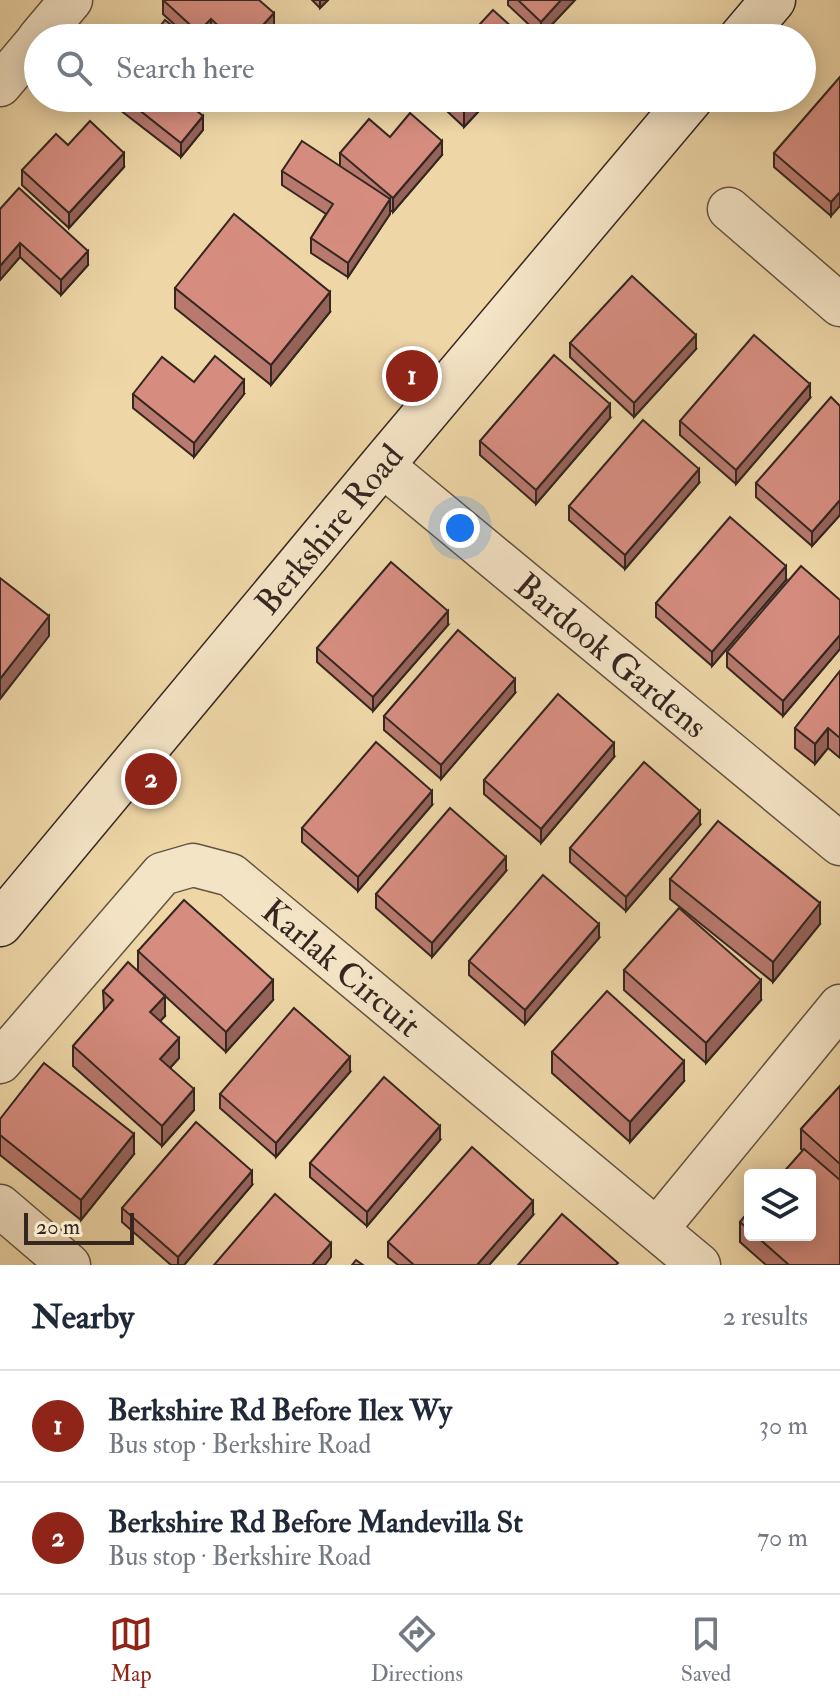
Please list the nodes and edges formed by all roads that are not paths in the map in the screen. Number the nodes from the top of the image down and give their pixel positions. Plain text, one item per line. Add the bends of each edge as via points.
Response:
1 (71, 0) edge
2 (773, 0) edge
3 (51, 24) edge
4 (753, 24) edge
5 (24, 57) edge
6 (0, 85) edge
7 (679, 112) edge
8 (729, 209) dead end
9 (840, 305) edge
10 (382, 465) junction
11 (840, 844) edge
12 (0, 924) edge
13 (840, 1006) edge
14 (0, 1062) edge
15 (0, 1206) edge
16 (657, 1229) junction
17 (69, 1265) edge
18 (699, 1265) edge

1 - 3 street
2 - 4 main road
5 - 6 street
7 - 10 main road, Berkshire Road
8 - 9 street
10 - 11 street, Bardook Gardens
10 - 12 main road, Berkshire Road
13 - 16 street
14 - 16 street, Karlak Circuit via 162,874 193,865 231,875
15 - 17 street
16 - 18 street, Karlak Circuit

